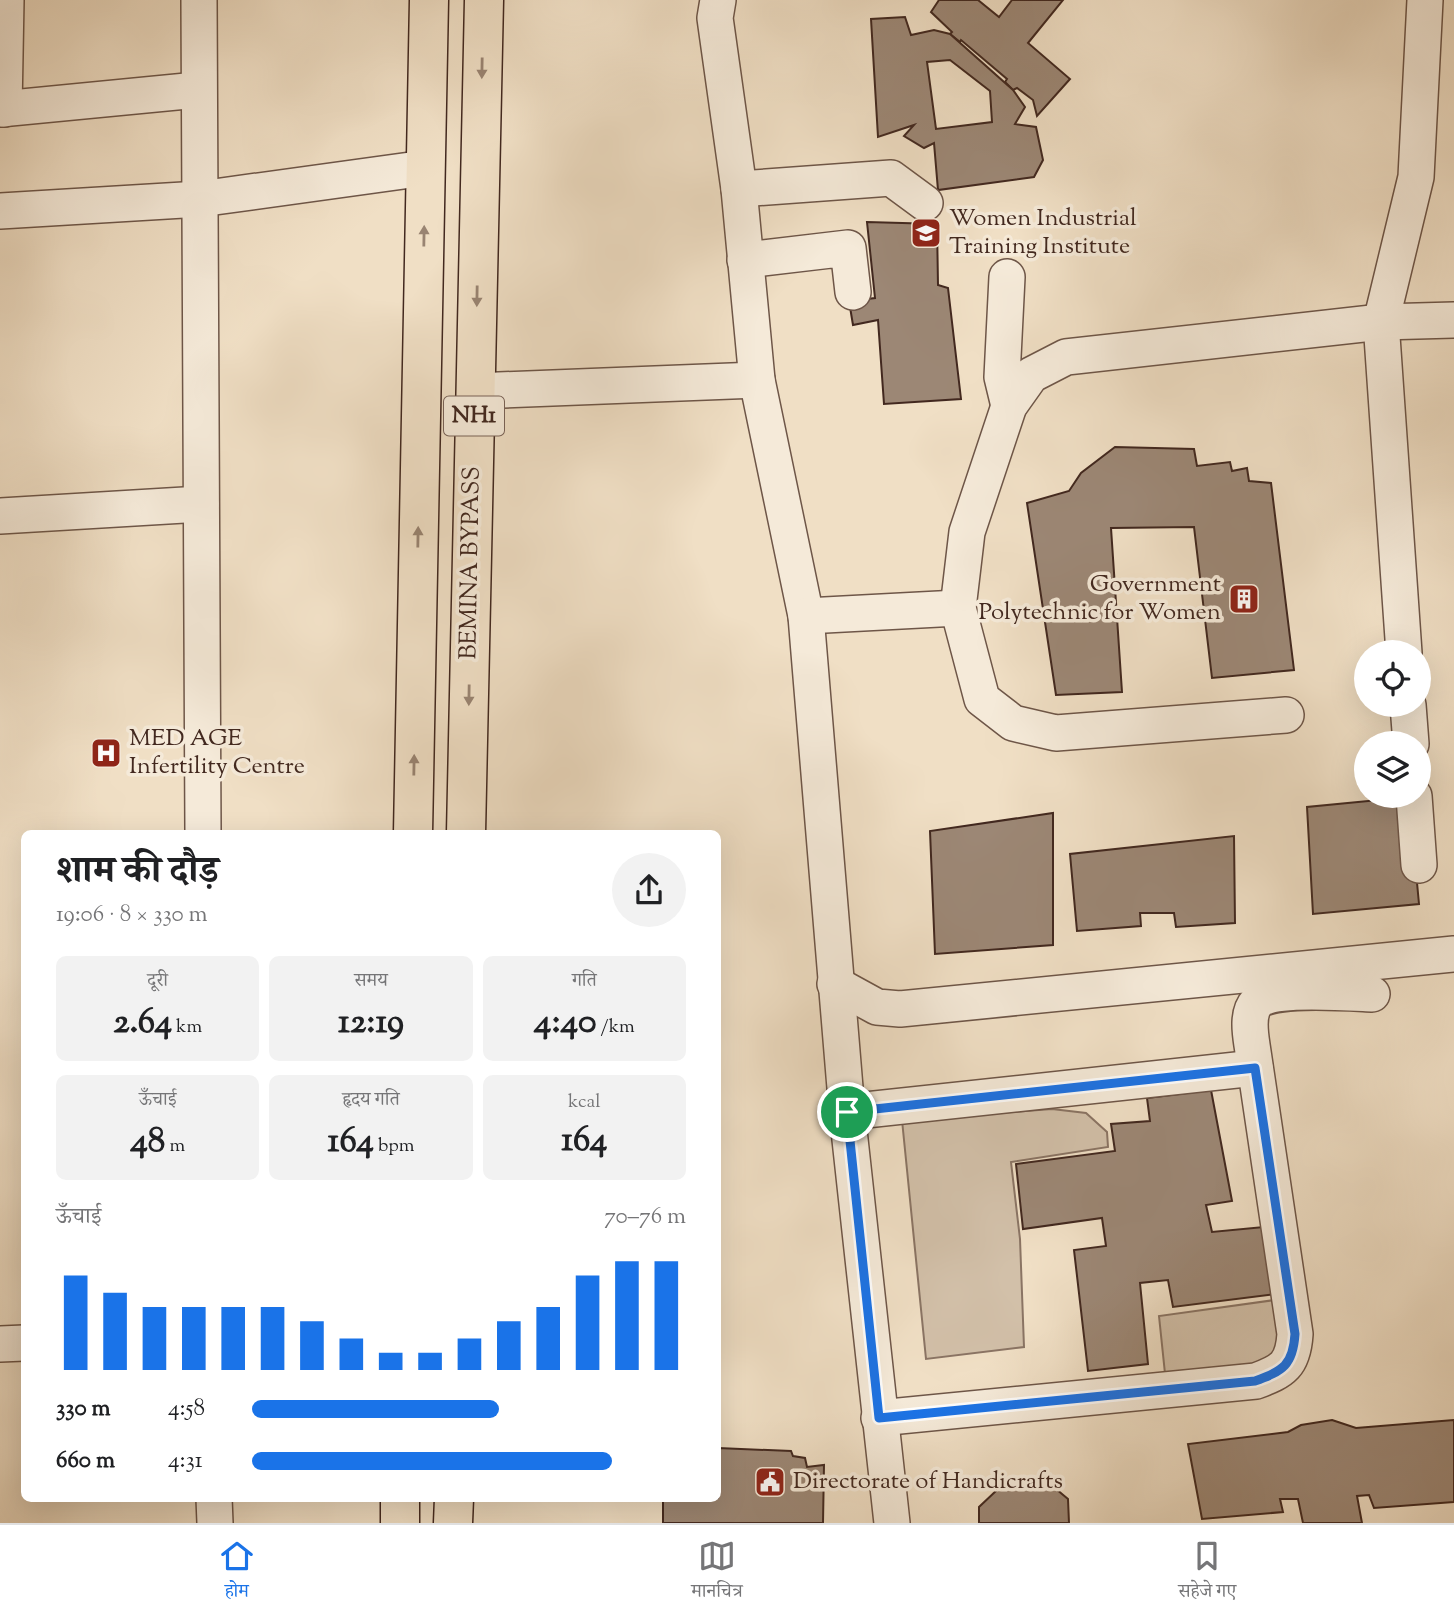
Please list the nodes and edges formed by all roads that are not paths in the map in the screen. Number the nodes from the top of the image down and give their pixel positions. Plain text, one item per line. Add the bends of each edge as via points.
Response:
1 (6, 0) edge
2 (199, 0) edge
3 (429, 0) edge
4 (484, 0) edge
5 (718, 0) edge
6 (1425, 0) edge
7 (197, 90) junction
8 (2, 109) edge
9 (425, 168) junction
10 (738, 189) junction
11 (200, 199) junction
12 (925, 203) dead end
13 (0, 211) edge
14 (746, 260) junction
15 (1007, 277) dead end
16 (853, 292) dead end
17 (1454, 320) edge
18 (1381, 322) junction
19 (757, 380) junction
20 (475, 391) junction
21 (1009, 406) junction
22 (201, 504) junction
23 (0, 516) edge
24 (958, 608) junction
25 (806, 616) junction
26 (1403, 640) edge
27 (1286, 715) dead end
28 (1416, 808) edge
29 (203, 830) edge
30 (413, 830) edge
31 (466, 830) edge
32 (1419, 865) dead end
33 (1454, 954) edge
34 (835, 984) junction
35 (1372, 994) dead end
36 (1255, 1068) junction
37 (847, 1112) junction
38 (21, 1343) edge
39 (0, 1344) edge
40 (879, 1418) junction
41 (214, 1502) edge
42 (400, 1502) edge
43 (454, 1502) edge
44 (215, 1523) edge
45 (400, 1523) edge
46 (453, 1523) edge
47 (892, 1523) edge

1 - 8 street
2 - 7 street
3 - 9 highway, NH1
4 -> 20 highway, BEMINA BYPASS / NH1
5 - 10 street via 715,18
6 - 18 street via 1416,177
7 - 8 street
7 - 11 street
9 - 11 street
30 -> 9 highway, NH1
10 - 12 street via 891,178
10 - 14 street
11 - 13 street
11 - 22 street
14 - 16 street via 848,248
14 - 19 street
15 - 21 street via 1002,377
17 - 18 street
18 - 21 street via 1066,357 1031,375
18 - 26 street
19 - 20 street
19 - 25 street
20 -> 31 highway, BEMINA BYPASS / NH1
21 - 24 street via 967,532
22 - 23 street
22 - 29 street
24 - 25 street
24 - 27 street via 982,699 1013,723 1056,733
25 - 34 street
28 - 32 street
33 - 34 street via 900,1009 877,1007
34 - 37 street
35 - 36 street via 1303,992 1257,1002 1250,1028
36 - 37 street
36 - 40 street via 1295,1334 1294,1354 1284,1367 1255,1381
37 - 40 street
38 - 39 street
40 - 47 street
41 - 44 street
42 - 45 highway
43 - 46 highway

